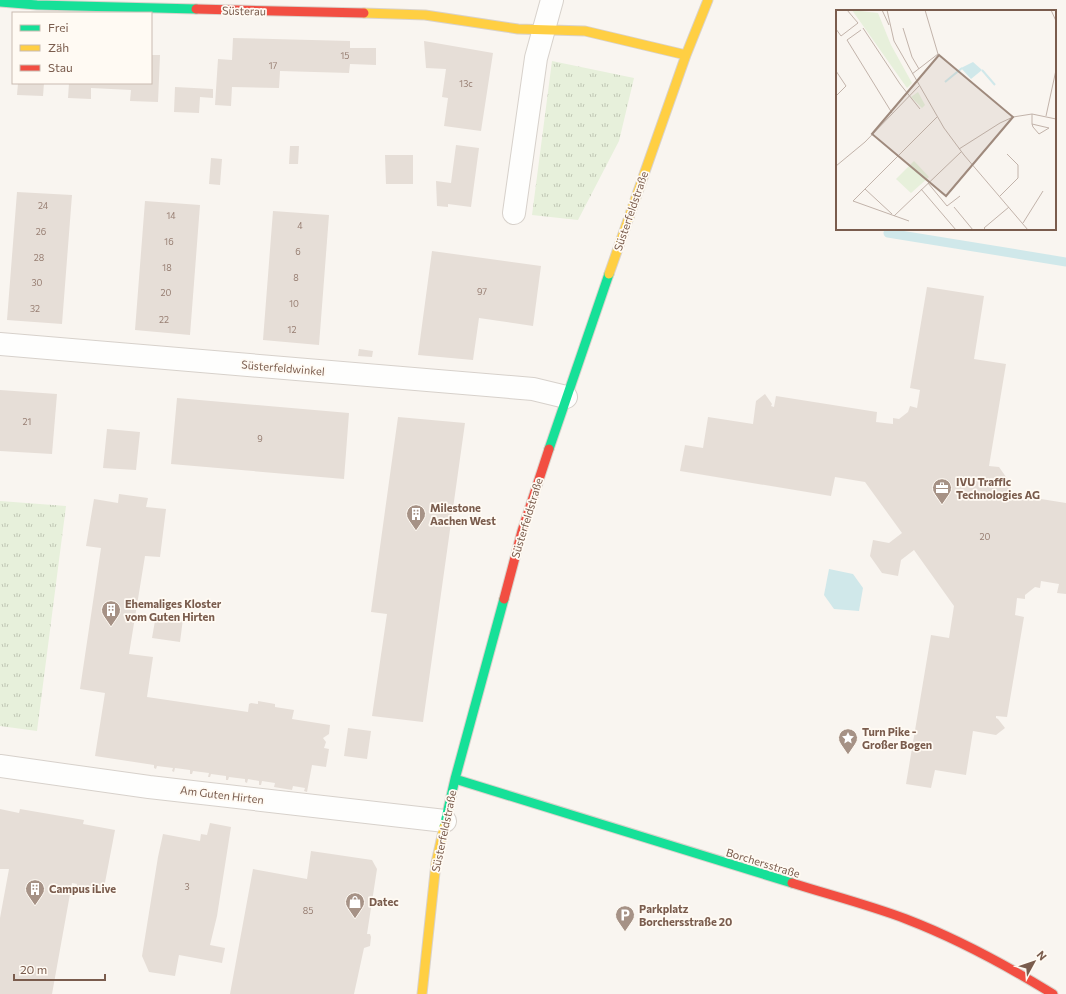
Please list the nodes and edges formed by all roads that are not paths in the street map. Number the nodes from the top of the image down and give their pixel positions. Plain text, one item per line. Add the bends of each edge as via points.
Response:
1 (552, 0) edge
2 (708, 0) edge
3 (0, 2) edge
4 (297, 6) edge
5 (543, 29) junction
6 (686, 55) junction
7 (514, 213) dead end
8 (0, 344) edge
9 (566, 397) junction
10 (0, 766) edge
11 (455, 779) junction
12 (445, 821) junction
13 (422, 994) edge
14 (1053, 994) edge

1 - 5 street
2 - 6 street, Süsterfeldstraße
3 - 4 street, Süsterau via 45,5
4 - 5 street, Süsterau via 425,16 518,29
5 - 6 street via 585,31
5 - 7 street via 536,58
6 - 9 street, Süsterfeldstraße
8 - 9 street, Süsterfeldwinkel via 534,389
9 - 11 street, Süsterfeldstraße via 522,531
10 - 12 street, Am Guten Hirten via 149,787
11 - 12 street, Süsterfeldstraße
11 - 14 street, Borchersstraße via 933,929 1021,973
12 - 13 street, Süsterfeldstraße via 436,863

